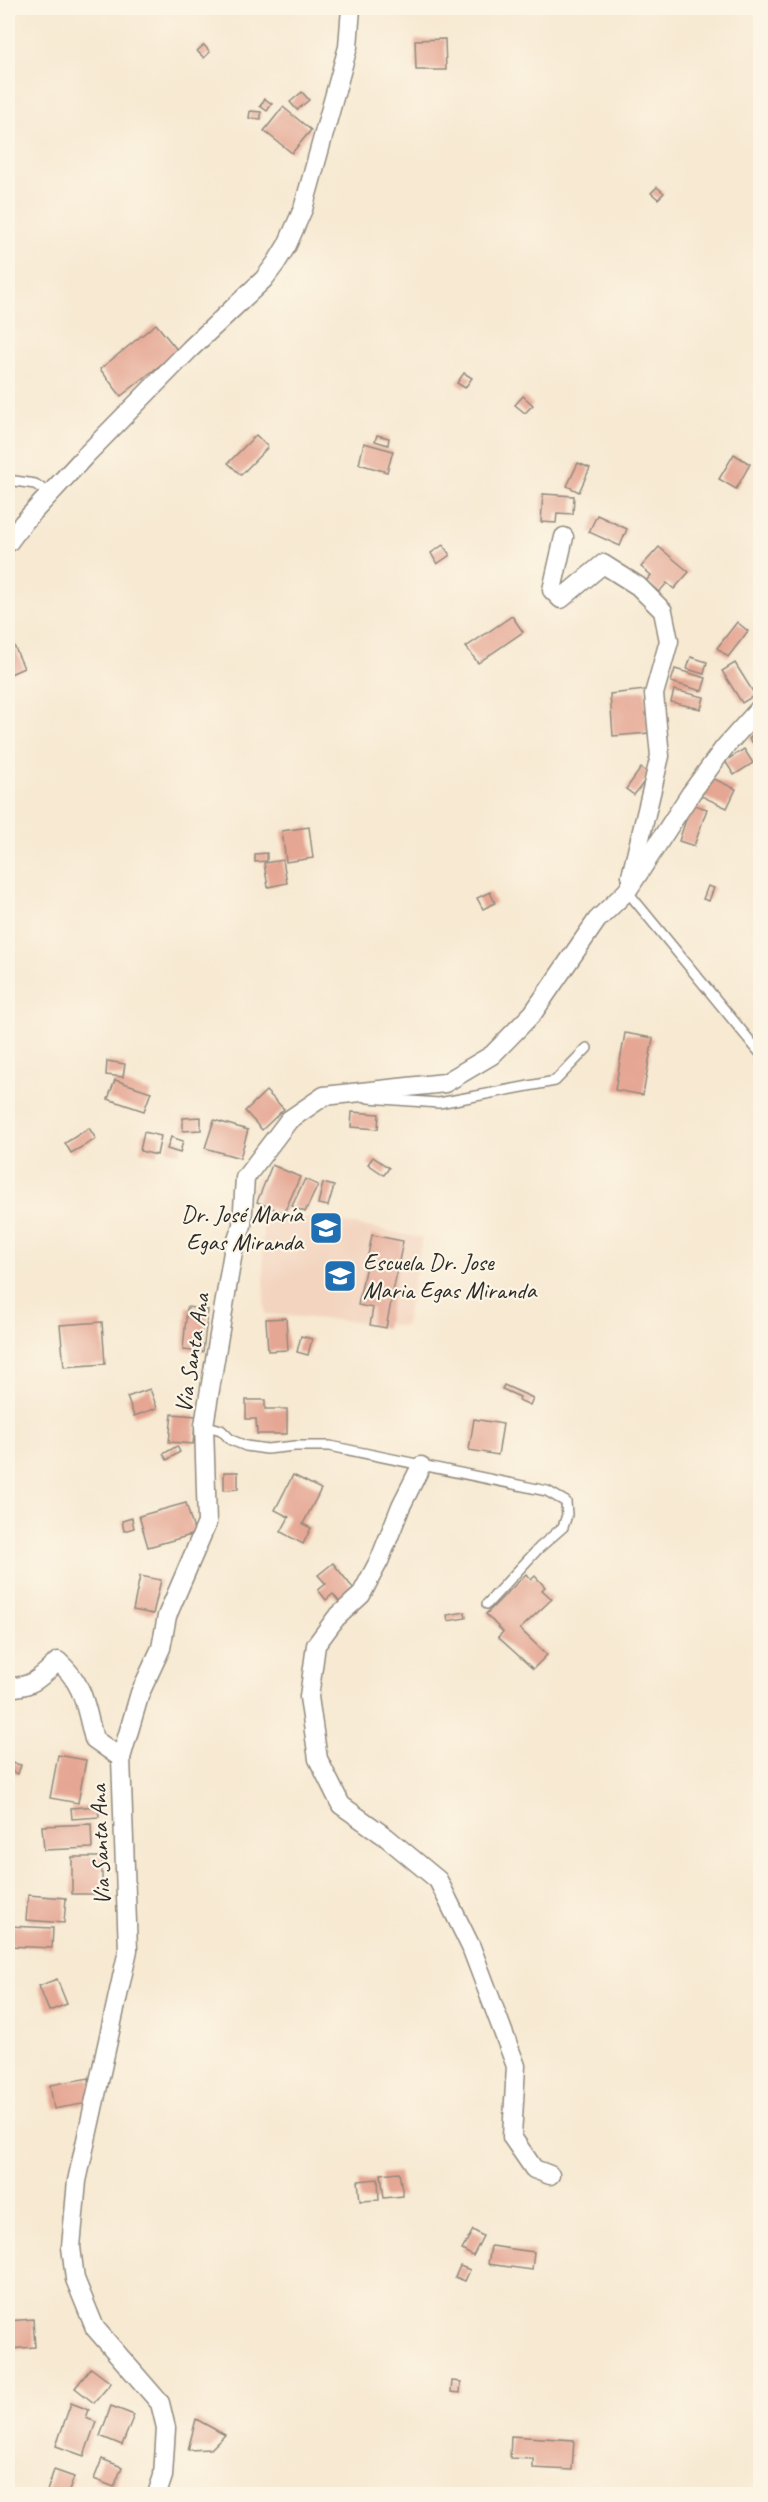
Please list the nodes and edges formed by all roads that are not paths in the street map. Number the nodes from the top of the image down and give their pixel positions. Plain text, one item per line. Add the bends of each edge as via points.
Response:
1 (351, 8) edge
2 (8, 480) edge
3 (51, 494) junction
4 (564, 537) dead end
5 (8, 543) edge
6 (760, 708) edge
7 (627, 891) junction
8 (587, 1048) dead end
9 (760, 1053) edge
10 (324, 1096) junction
11 (204, 1425) junction
12 (421, 1466) junction
13 (487, 1604) dead end
14 (8, 1687) edge
15 (121, 1758) junction
16 (550, 2175) dead end
17 (157, 2494) edge

1 - 3 street via 348,47 303,209 287,245 264,279
2 - 3 lane via 35,484
3 - 5 street
4 - 7 street via 552,590 561,598 603,564 638,586 663,611 669,641 654,694 660,756
6 - 7 street via 691,793
7 - 9 lane
7 - 10 street via 597,920 534,1013 492,1055 445,1083
8 - 10 lane via 555,1081 439,1103
10 - 11 street, Via Santa Ana via 289,1120 245,1178 242,1225 233,1252
11 - 12 lane via 221,1430 231,1440 246,1446 330,1446
11 - 15 street, Via Santa Ana via 207,1522 167,1616 160,1648 140,1694
12 - 13 lane via 547,1491 566,1502 563,1527
12 - 16 street via 361,1596 336,1618 316,1645 309,1696 318,1759 341,1805 438,1880 471,1947 516,2066 512,2137 534,2169
14 - 15 street via 32,1682 58,1661 81,1686 94,1739
15 - 17 street, Via Santa Ana via 128,1950 77,2181 71,2247 75,2279 95,2328 160,2403 166,2428 163,2476

